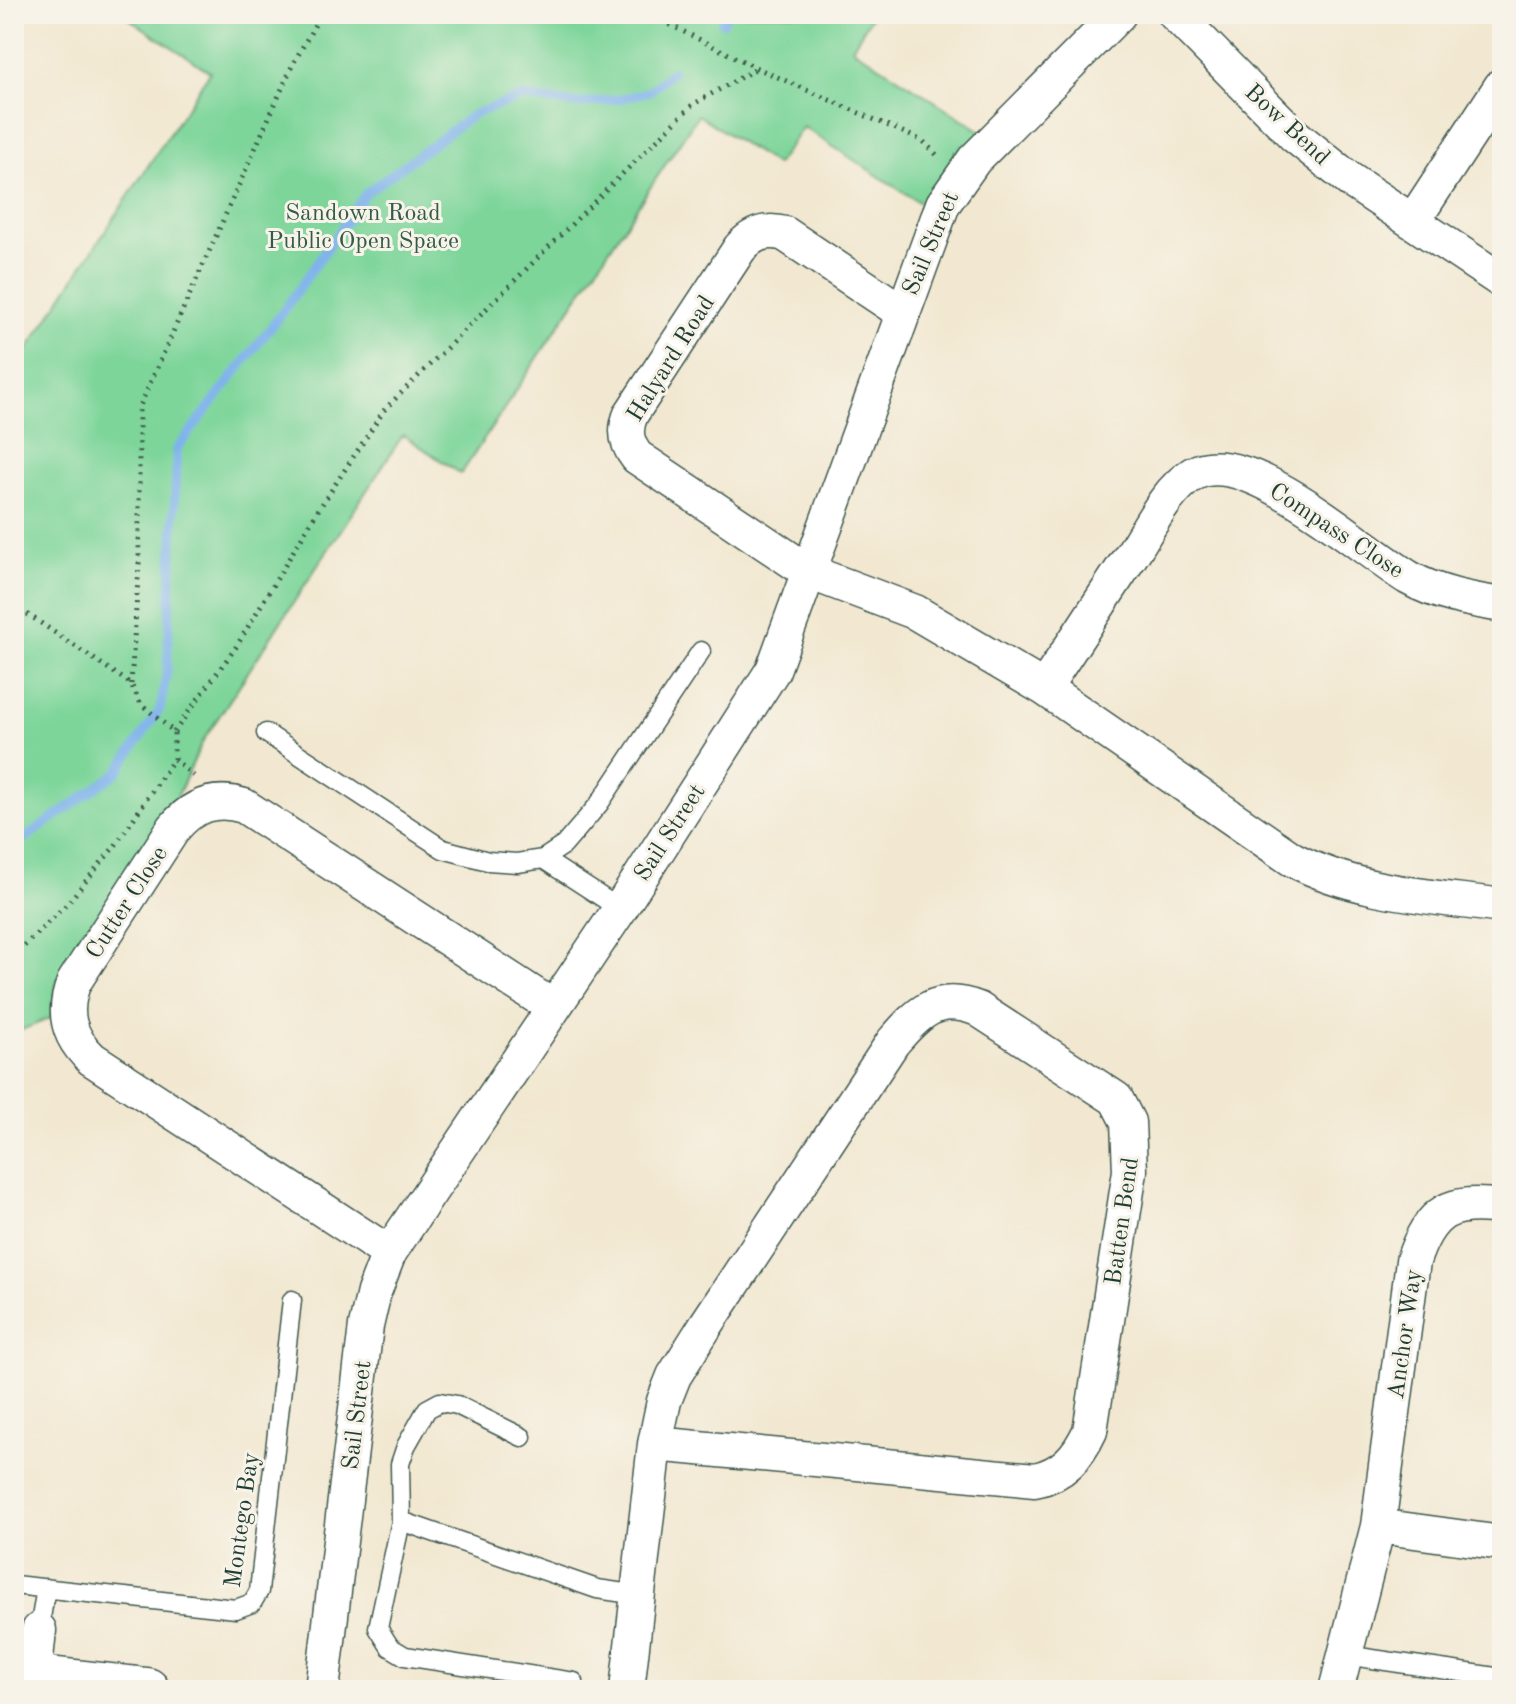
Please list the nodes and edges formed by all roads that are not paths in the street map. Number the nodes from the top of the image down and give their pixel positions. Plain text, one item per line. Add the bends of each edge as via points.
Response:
1 (1119, 14) edge
2 (1175, 14) edge
3 (1502, 85) edge
4 (1413, 221) junction
5 (1502, 281) edge
6 (902, 312) junction
7 (809, 572) junction
8 (1502, 605) edge
9 (701, 651) dead end
10 (1044, 688) junction
11 (266, 733) dead end
12 (543, 859) junction
13 (1502, 906) edge
14 (620, 909) junction
15 (553, 1007) junction
16 (1502, 1207) edge
17 (389, 1253) junction
18 (292, 1300) dead end
19 (522, 1437) dead end
20 (655, 1444) junction
21 (401, 1521) junction
22 (1378, 1526) junction
23 (1502, 1543) edge
24 (14, 1585) edge
25 (46, 1588) junction
26 (638, 1595) junction
27 (39, 1630) joint
28 (1345, 1655) junction
29 (24, 1677) edge
30 (1502, 1678) edge
31 (574, 1682) dead end
32 (147, 1690) edge
33 (322, 1690) edge
34 (627, 1690) edge
35 (1336, 1690) edge

1 - 6 street, Sail Street via 959,177 930,232
2 - 4 street, Bow Bend via 1295,136
3 - 4 street
4 - 5 street, Bow Bend
6 - 7 street, Sail Street
6 - 7 street, Halyard Road via 785,234 754,235 740,248 628,422 627,439 637,457
7 - 10 street via 915,612
7 - 14 street, Sail Street via 763,689
8 - 10 street, Compass Close via 1447,594 1411,579 1283,492 1226,466 1208,469 1193,475 1160,511
9 - 12 lane via 599,804 564,845
10 - 13 street via 1323,875 1353,886
11 - 12 lane via 443,849 488,861
12 - 14 lane
14 - 15 street, Sail Street
15 - 17 street, Sail Street
15 - 17 street, Cutter Close via 244,806 207,803 174,828 74,982 67,1008 73,1037 92,1059
16 - 22 street, Anchor Way via 1456,1206 1441,1213 1421,1238 1413,1261
17 - 33 street, Sail Street via 366,1326
18 - 25 lane, Montego Bay via 259,1591 252,1603 236,1609
19 - 21 lane via 457,1405 440,1402 427,1409 400,1464
20 - 20 street, Batten Bend via 674,1376 913,1019 943,1003 978,1009 1116,1099 1128,1122 1130,1171 1090,1431 1066,1467 1035,1480
20 - 26 street, Batten Bend
21 - 26 lane via 597,1589
21 - 31 lane via 377,1619 380,1635 390,1647 414,1659
22 - 23 street
22 - 28 street, Anchor Way
24 - 25 lane, Montego Bay
25 - 27 lane
26 - 34 street, Batten Bend
27 - 29 street
28 - 30 lane
28 - 35 street, Anchor Way
29 - 32 street

